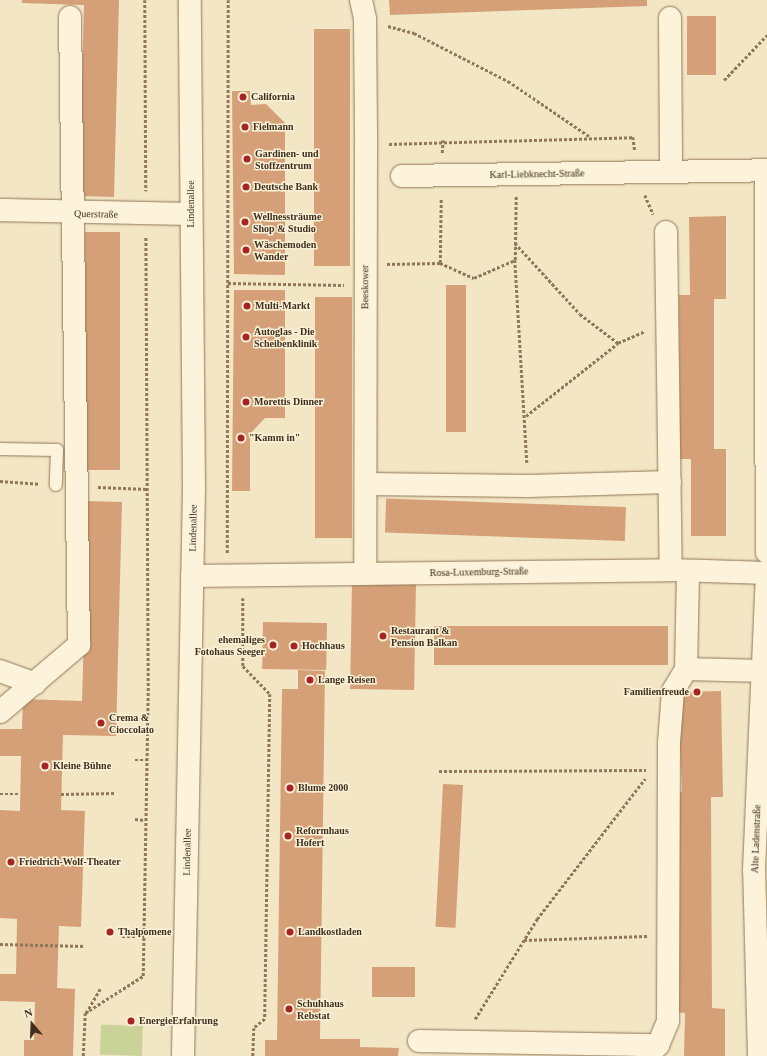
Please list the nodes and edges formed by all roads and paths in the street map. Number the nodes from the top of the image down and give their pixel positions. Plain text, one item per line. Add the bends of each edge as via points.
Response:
1 (145, 0) edge
2 (190, 0) edge
3 (228, 0) edge
4 (363, 10) edge
5 (70, 17) dead end
6 (670, 18) dead end
7 (767, 35) edge
8 (724, 80) dead end
9 (590, 137) junction
10 (633, 137) dead end
11 (443, 140) junction
12 (366, 146) junction
13 (442, 155) dead end
14 (767, 170) edge
15 (671, 172) junction
16 (516, 174) junction
17 (402, 176) dead end
18 (441, 194) dead end
19 (0, 210) edge
20 (75, 214) junction
21 (192, 214) junction
22 (146, 215) junction
23 (666, 232) dead end
24 (515, 243) junction
25 (767, 258) edge
26 (515, 260) junction
27 (440, 262) junction
28 (365, 264) junction
29 (228, 283) junction
30 (365, 286) junction
31 (667, 322) junction
32 (618, 343) junction
33 (525, 416) junction
34 (0, 449) edge
35 (767, 477) edge
36 (670, 482) junction
37 (366, 484) junction
38 (56, 485) dead end
39 (528, 486) junction
40 (767, 552) edge
41 (679, 571) junction
42 (227, 574) junction
43 (365, 574) junction
44 (767, 574) edge
45 (192, 576) junction
46 (686, 669) junction
47 (0, 671) edge
48 (763, 671) junction
49 (35, 684) junction
50 (0, 712) edge
51 (135, 760) dead end
52 (146, 760) junction
53 (439, 771) dead end
54 (116, 793) dead end
55 (0, 794) edge
56 (20, 794) dead end
57 (61, 794) dead end
58 (135, 819) dead end
59 (145, 820) junction
60 (666, 935) junction
61 (122, 937) dead end
62 (144, 937) junction
63 (523, 940) junction
64 (0, 944) edge
65 (85, 946) dead end
66 (100, 989) dead end
67 (85, 1013) junction
68 (419, 1041) dead end
69 (461, 1042) junction
70 (653, 1050) edge
71 (83, 1056) edge
72 (183, 1056) edge
73 (253, 1056) edge
74 (759, 1056) edge

1 - 22 path
2 - 21 street, Lindenallee
3 - 29 path
4 - 9 path via 508,81
4 - 12 street, Beeskower
5 - 20 street
6 - 15 street
7 - 8 path
9 - 10 path
9 - 11 path
11 - 12 path
11 - 13 path
12 - 28 street, Beeskower
14 - 15 street, Karl-Liebknecht-Straße
14 - 25 street
15 - 16 street, Karl-Liebknecht-Straße
16 - 17 street, Karl-Liebknecht-Straße
16 - 24 path
18 - 27 path
19 - 20 street, Querstraße
20 - 22 street, Querstraße
20 - 49 street via 79,645
21 - 22 street, Querstraße
21 - 45 street, Lindenallee
22 - 52 path
23 - 31 street
24 - 26 path
24 - 32 path via 580,314
25 - 35 street
26 - 27 path via 474,278
26 - 33 path
27 - 28 path
28 - 30 street, Beeskower
29 - 30 path
29 - 42 path
30 - 37 street, Beeskower
31 - 32 path
31 - 36 street
32 - 33 path
33 - 39 path
34 - 38 lane via 57,450
35 - 40 street
36 - 39 street
36 - 41 street
37 - 39 street
37 - 43 street, Beeskower
41 - 43 street, Rosa-Luxemburg-Straße
41 - 44 street, Rosa-Luxemburg-Straße
41 - 46 street
42 - 43 street, Rosa-Luxemburg-Straße
42 - 45 street, Rosa-Luxemburg-Straße
42 - 73 path via 243,598 243,666 270,694 265,1019 254,1028
44 - 48 street, Alte Ladenstraße
45 - 72 street, Lindenallee
46 - 48 street
46 - 60 street via 673,691
47 - 49 street
48 - 74 street, Alte Ladenstraße via 754,870
49 - 50 street
51 - 52 path
52 - 59 path
53 - 63 path via 653,770
54 - 57 path
55 - 56 path
58 - 59 path
59 - 62 path
60 - 63 path
60 - 70 street via 668,1021
61 - 62 path
62 - 67 path via 143,976
63 - 69 path
64 - 65 path
66 - 67 path
67 - 71 path
68 - 69 street
69 - 70 street

